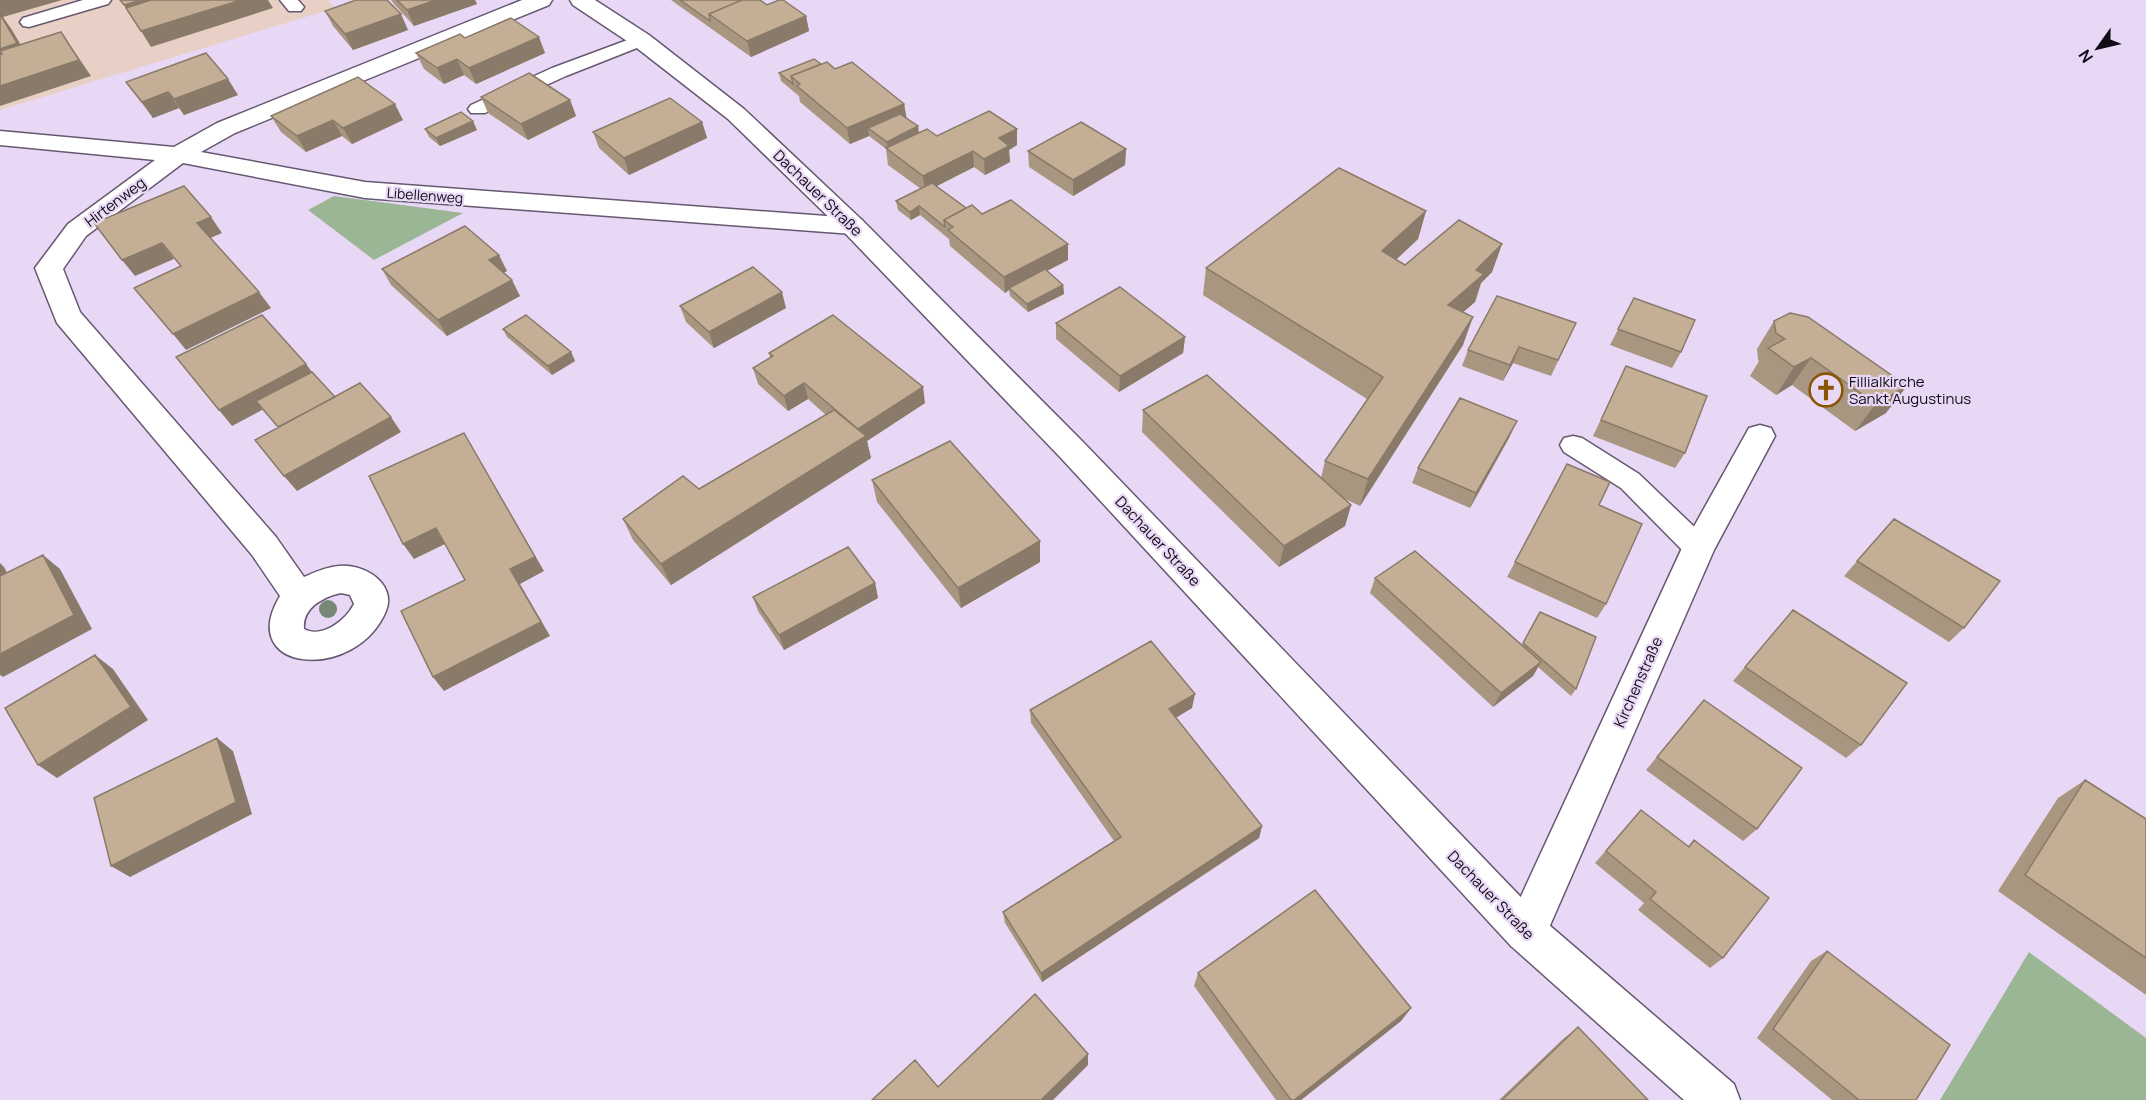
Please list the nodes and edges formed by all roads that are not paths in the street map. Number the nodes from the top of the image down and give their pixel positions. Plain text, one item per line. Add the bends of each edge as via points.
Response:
1 (102, 0) edge
2 (541, 0) edge
3 (581, 0) edge
4 (29, 22) dead end
5 (641, 40) junction
6 (478, 109) dead end
7 (0, 138) edge
8 (178, 155) junction
9 (853, 226) junction
10 (1760, 436) dead end
11 (1573, 445) dead end
12 (1698, 548) junction
13 (300, 597) dead end
14 (1526, 932) junction
15 (1718, 1100) edge

1 - 4 lane
2 - 8 street, Hirtenweg via 226,128
3 - 5 street, Dachauer Straße
5 - 6 lane
5 - 9 street, Dachauer Straße via 736,114
7 - 8 street, Libellenweg
8 - 9 street, Libellenweg via 365,190
8 - 13 street, Hirtenweg via 78,230 49,268 67,316 264,546
9 - 14 street, Dachauer Straße via 1072,450
10 - 12 street, Kirchenstraße
11 - 12 lane via 1630,480
12 - 14 street, Kirchenstraße
14 - 15 street, Dachauer Straße

